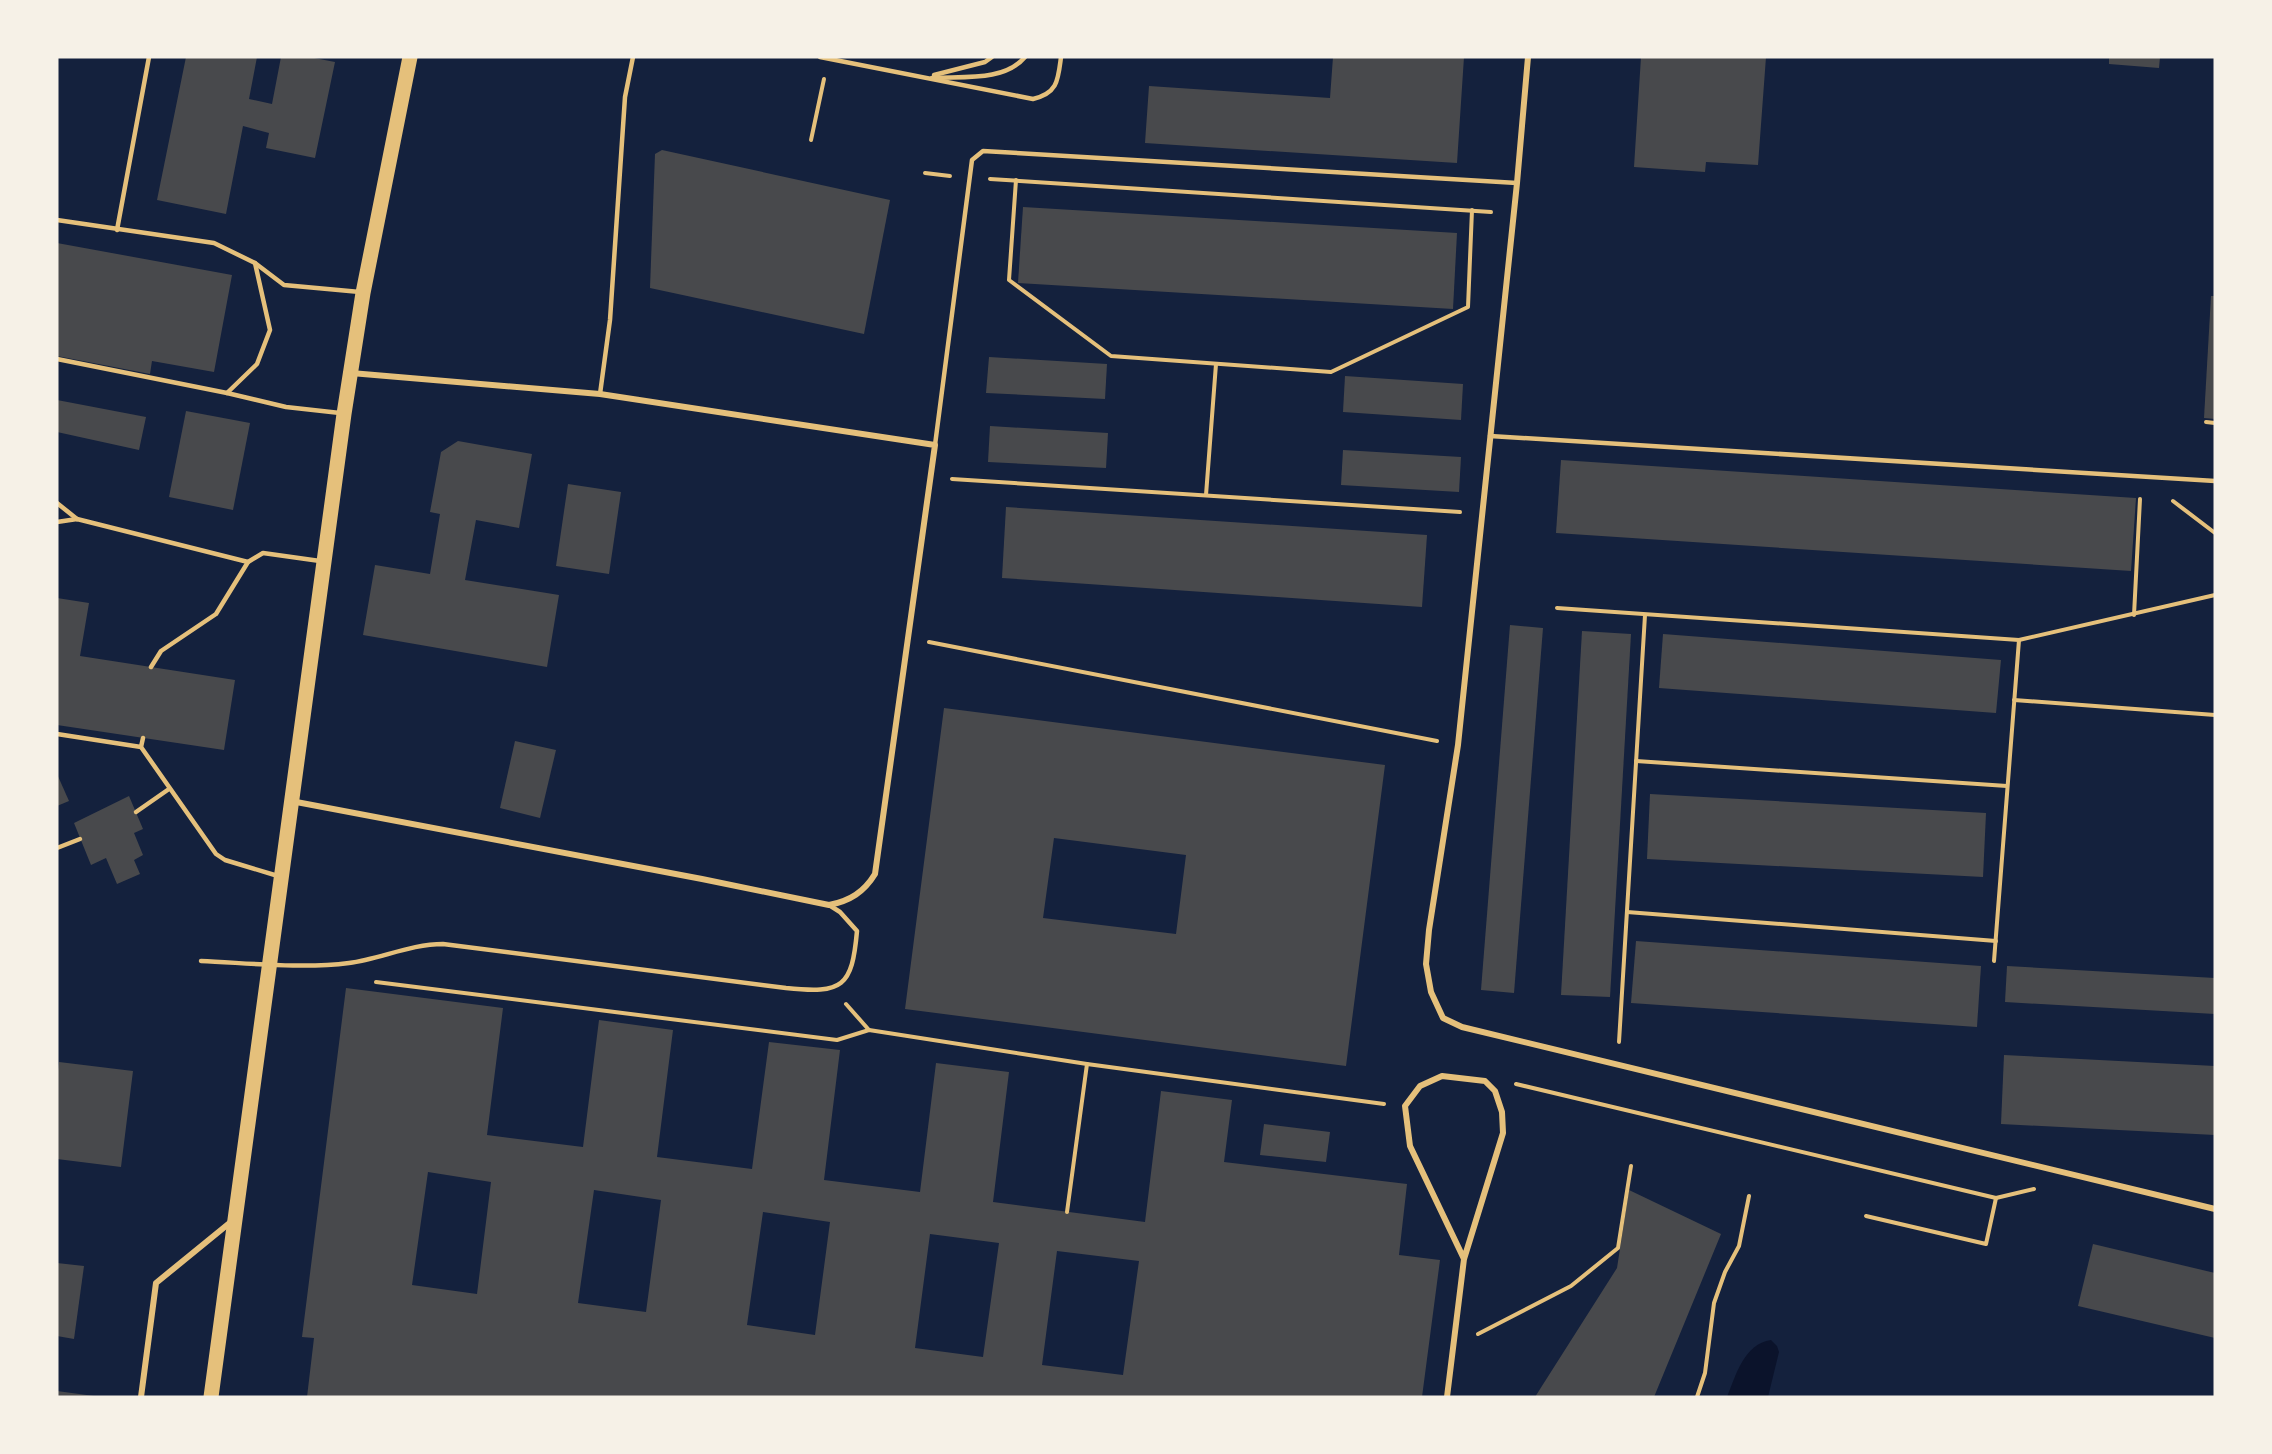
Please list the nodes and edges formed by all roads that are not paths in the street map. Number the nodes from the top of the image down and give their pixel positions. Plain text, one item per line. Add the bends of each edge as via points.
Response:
1 (149, 57) edge
2 (410, 57) edge
3 (633, 57) edge
4 (820, 57) edge
5 (992, 57) edge
6 (1025, 57) edge
7 (1061, 57) edge
8 (1527, 57) edge
9 (923, 78) junction
10 (1516, 183) junction
11 (57, 220) edge
12 (117, 230) junction
13 (255, 263) junction
14 (363, 293) junction
15 (57, 359) edge
16 (350, 373) junction
17 (227, 393) junction
18 (600, 394) junction
19 (344, 414) junction
20 (1490, 436) junction
21 (935, 445) junction
22 (2215, 481) edge
23 (57, 503) edge
24 (77, 519) junction
25 (57, 522) edge
26 (323, 561) junction
27 (248, 562) junction
28 (151, 667) dead end
29 (57, 734) edge
30 (143, 738) dead end
31 (141, 747) junction
32 (169, 789) junction
33 (290, 801) junction
34 (136, 812) dead end
35 (80, 839) dead end
36 (57, 848) edge
37 (281, 877) junction
38 (829, 905) junction
39 (201, 961) dead end
40 (270, 964) junction
41 (2215, 1209) edge
42 (235, 1219) junction
43 (1464, 1259) junction
44 (141, 1397) edge
45 (211, 1397) edge
46 (1447, 1397) edge

1 - 12 lane
2 - 14 main road
3 - 18 lane via 625,97 610,320
4 - 9 lane
5 - 9 lane
6 - 9 lane via 1000,74
7 - 9 lane via 1058,82 1046,96 1033,99
8 - 10 street
10 - 20 street
10 - 21 lane via 982,151 972,160
11 - 12 lane
12 - 13 lane via 214,243
13 - 14 lane via 284,285
13 - 17 lane via 270,330 257,364
14 - 16 main road
15 - 17 lane
16 - 18 street
16 - 19 main road
17 - 19 lane via 286,407
18 - 21 street
19 - 26 main road
20 - 22 lane
20 - 41 street via 1458,745 1426,964 1431,992 1443,1018 1462,1027
21 - 38 street via 875,874 856,895
23 - 24 lane
24 - 25 lane
24 - 27 lane
26 - 27 lane via 263,553
26 - 33 main road
27 - 28 lane via 216,614 160,651
29 - 31 lane
30 - 31 lane
31 - 32 lane
32 - 34 lane
32 - 37 lane via 216,854
33 - 37 main road
33 - 38 street
35 - 36 lane
37 - 40 main road
38 - 40 lane via 857,931 849,974 842,983 821,990 430,944 347,963
39 - 40 lane
40 - 42 main road
42 - 44 street via 156,1283
42 - 45 main road
43 - 43 street via 1503,1133 1502,1112 1495,1091 1485,1081 1442,1076 1420,1086 1405,1106 1410,1146
43 - 46 street

